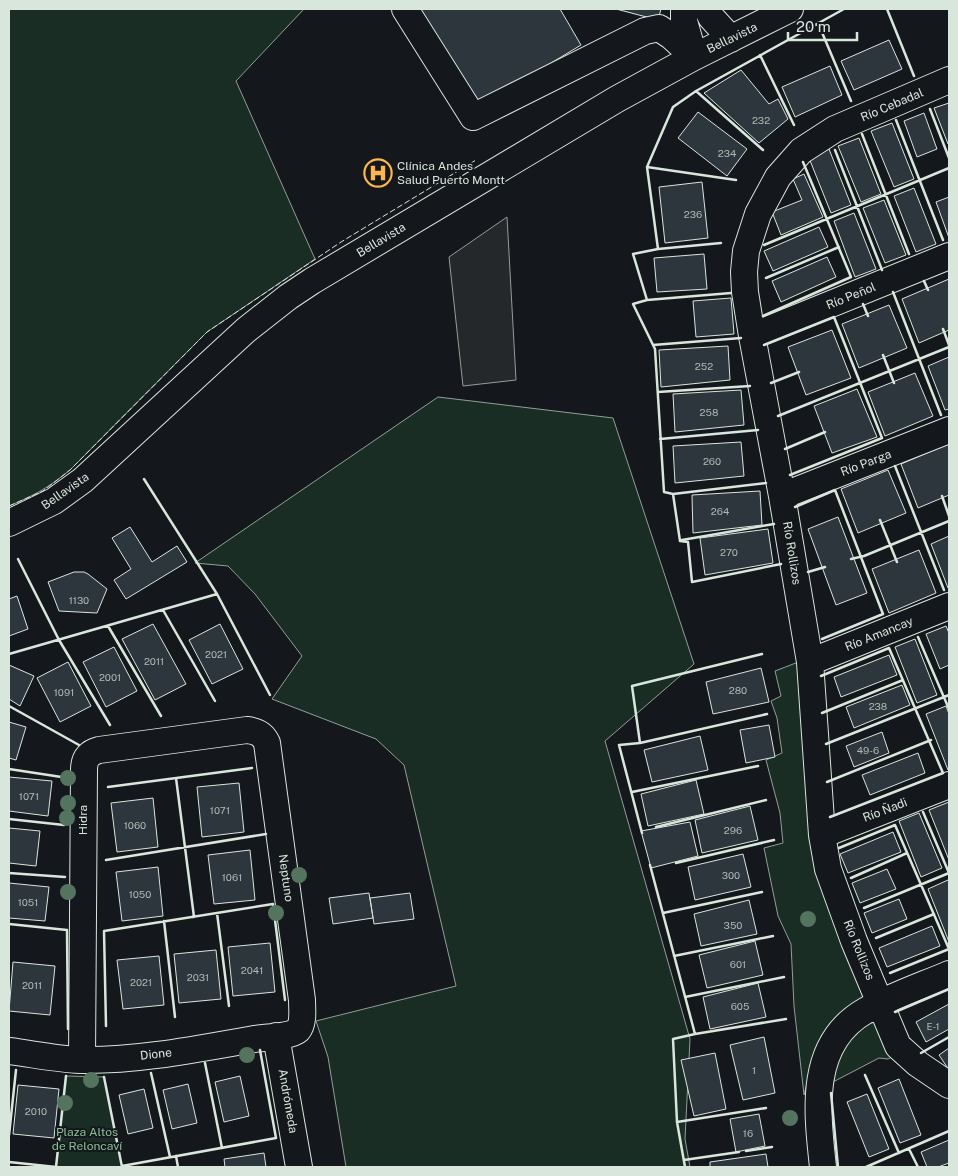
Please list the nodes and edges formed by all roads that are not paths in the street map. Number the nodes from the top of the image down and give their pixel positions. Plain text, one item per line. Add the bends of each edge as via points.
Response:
1 (406, 9) edge
2 (684, 9) edge
3 (707, 9) edge
4 (790, 9) edge
5 (730, 38) junction
6 (694, 57) junction
7 (949, 80) edge
8 (835, 130) joint
9 (949, 256) edge
10 (752, 336) junction
11 (949, 430) edge
12 (782, 496) junction
13 (9, 524) edge
14 (949, 606) edge
15 (810, 662) junction
16 (259, 733) joint
17 (949, 785) edge
18 (822, 835) junction
19 (949, 974) edge
20 (880, 1003) junction
21 (300, 1026) joint
22 (276, 1036) junction
23 (9, 1051) edge
24 (82, 1060) junction
25 (949, 1085) edge
26 (299, 1167) edge
27 (823, 1167) edge

1 - 6 street via 473,117 645,31 659,28
2 - 6 street
3 - 5 street
4 - 5 street, Bellavista
5 - 6 street, Bellavista
6 - 13 street, Bellavista via 617,99 288,298 246,330 83,480 54,501
7 - 8 street, Río Cebadal
8 - 10 street, Río Rollizos via 801,151 778,177 752,232 744,272
9 - 10 street, Río Peñol
10 - 12 street, Río Rollizos
11 - 12 street, Río Parga
12 - 15 street, Río Rollizos
14 - 15 street, Río Amancay
15 - 18 street, Río Rollizos
16 - 21 street, Neptuno via 267,743 302,1000
16 - 24 street, Hidra via 247,730 99,750 87,756 84,763
17 - 18 street, Río Ñadi
18 - 20 street, Río Rollizos via 828,869
19 - 20 street
20 - 25 street, Río Rollizos via 898,1046
20 - 27 street via 842,1030 821,1072 817,1108
21 - 22 street, Dione via 294,1032
22 - 24 street, Dione via 176,1052
22 - 26 street, Andrómeda
23 - 24 street, Dione

